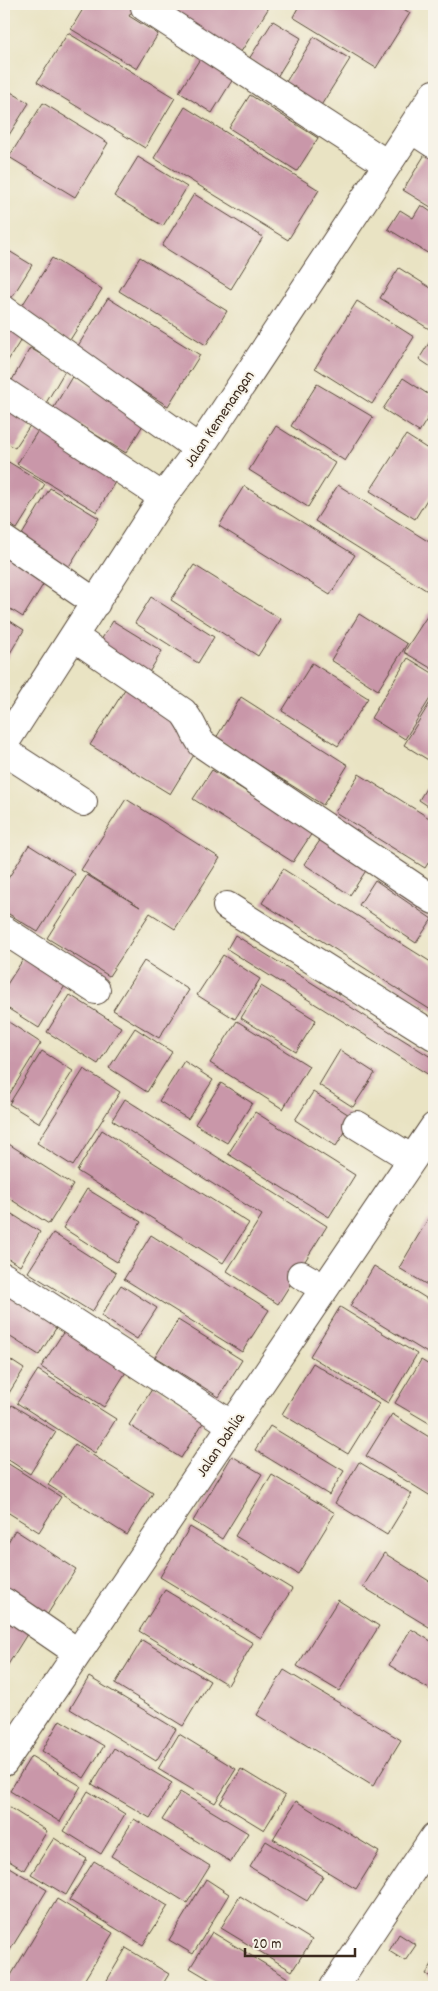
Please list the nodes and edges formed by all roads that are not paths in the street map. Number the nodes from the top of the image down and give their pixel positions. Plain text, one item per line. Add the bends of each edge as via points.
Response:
1 (145, 7) dead end
2 (434, 94) edge
3 (411, 129) junction
4 (434, 144) edge
5 (388, 164) junction
6 (4, 310) edge
7 (4, 392) edge
8 (199, 449) junction
9 (163, 497) junction
10 (4, 540) edge
11 (96, 603) junction
12 (74, 637) junction
13 (4, 744) edge
14 (4, 751) edge
15 (83, 802) dead end
16 (434, 900) edge
17 (226, 906) dead end
18 (4, 930) edge
19 (96, 990) dead end
20 (434, 1036) edge
21 (357, 1125) dead end
22 (434, 1127) edge
23 (412, 1160) junction
24 (301, 1275) dead end
25 (4, 1277) edge
26 (324, 1288) junction
27 (232, 1425) junction
28 (4, 1602) edge
29 (77, 1652) junction
30 (4, 1762) edge
31 (434, 1837) edge
32 (334, 1987) edge

1 - 5 street
2 - 3 street, Jalan Kemenangan
3 - 4 street
3 - 5 street, Jalan Kemenangan
5 - 8 street, Jalan Kemenangan
6 - 8 street
7 - 9 street
8 - 9 street, Jalan Kemenangan
9 - 11 street, Jalan Kemenangan
10 - 11 street
11 - 12 street, Jalan Kemenangan
12 - 13 street, Jalan Kemenangan
12 - 16 street via 183,712 202,744
14 - 15 street
17 - 20 street
18 - 19 street
21 - 23 street
22 - 23 street, Jalan Dahlia
23 - 26 street, Jalan Dahlia
24 - 26 street
25 - 27 street
26 - 27 street, Jalan Dahlia
27 - 29 street, Jalan Dahlia
28 - 29 street
29 - 30 street, Jalan Dahlia
31 - 32 street

